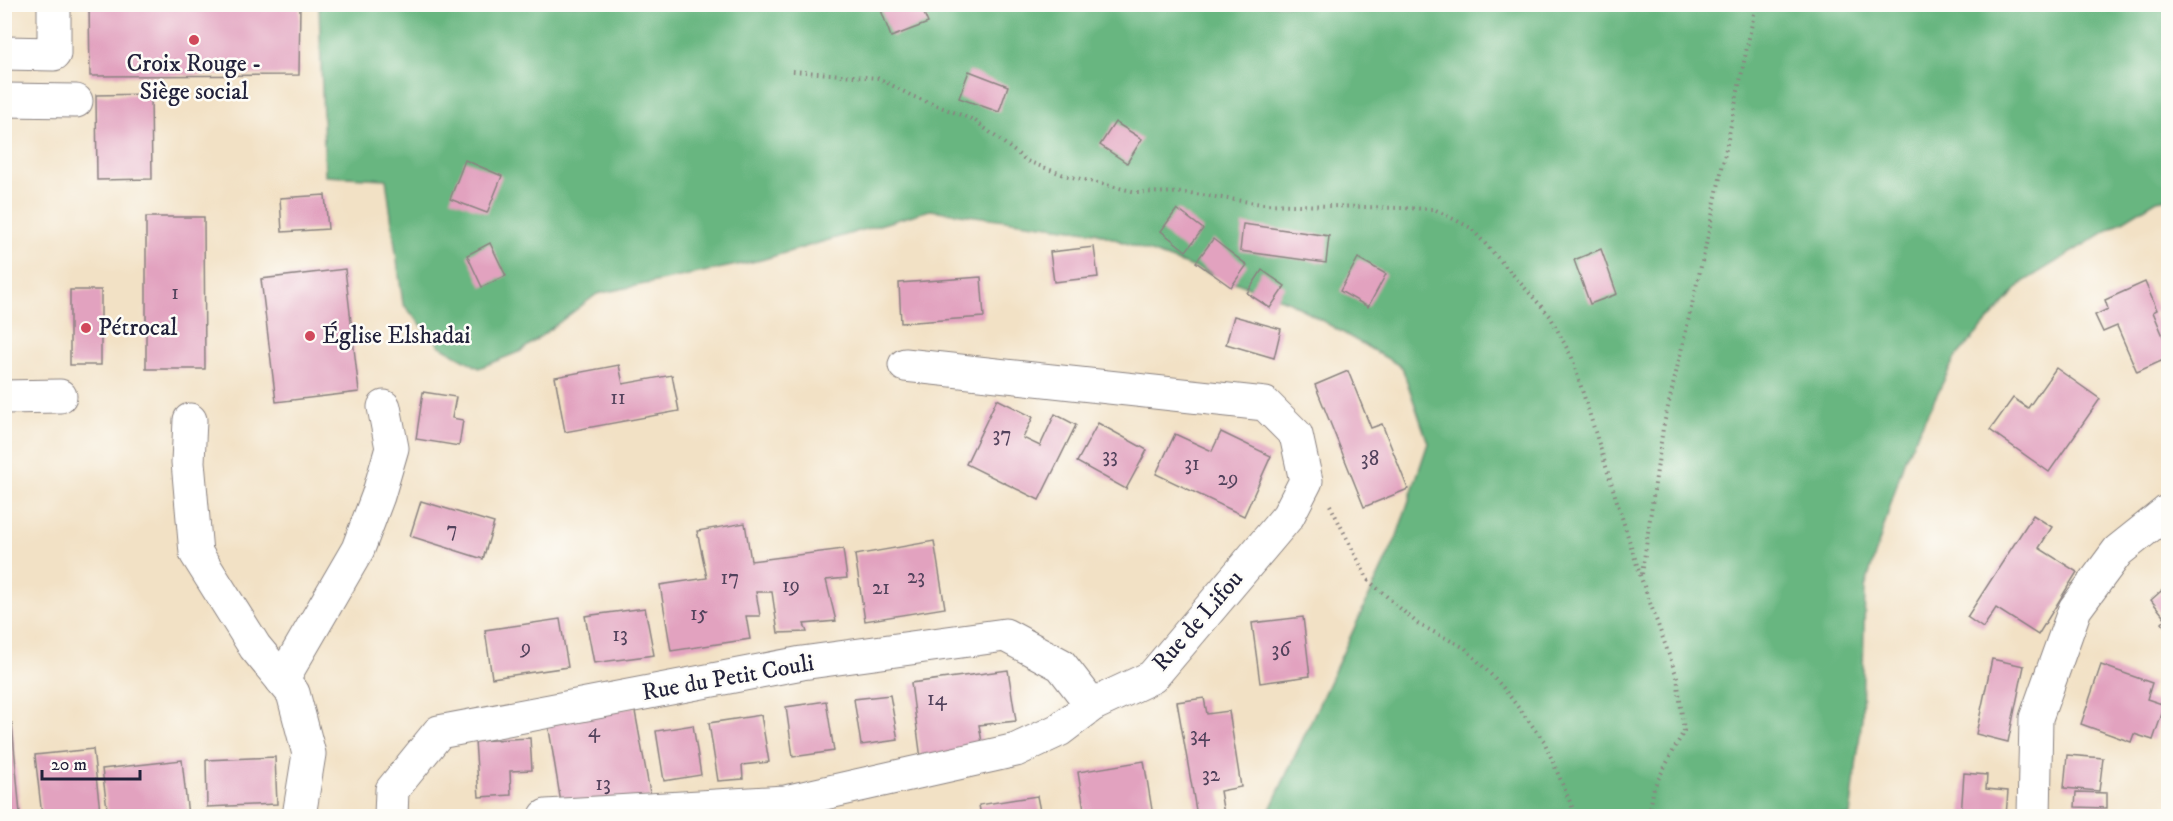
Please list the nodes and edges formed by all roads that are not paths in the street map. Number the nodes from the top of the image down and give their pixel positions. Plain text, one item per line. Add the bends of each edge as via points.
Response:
1 (54, 4) edge
2 (4, 53) edge
3 (4, 100) edge
4 (76, 101) dead end
5 (905, 365) dead end
6 (60, 396) dead end
7 (4, 397) edge
8 (384, 407) dead end
9 (190, 420) dead end
10 (2169, 511) edge
11 (282, 680) junction
12 (1092, 705) junction
13 (786, 809) edge
14 (299, 816) edge
15 (391, 816) edge
16 (546, 816) edge
17 (2034, 816) edge

1 - 2 street via 54,54
3 - 4 street
5 - 12 street, Rue de Lifou via 1265,404 1296,435 1306,481 1288,516 1152,676
6 - 7 street
8 - 11 street via 392,448 378,496 358,549
9 - 11 street via 188,462 196,553 255,647
10 - 17 street via 2118,551 2075,609 2036,718
11 - 14 street via 293,693 309,754
12 - 13 street, Rue de Lifou via 1059,730 1016,750
12 - 15 street, Rue du Petit Couli via 1061,665 1005,635 802,663 439,732 392,790
13 - 16 street, Rue de Lifou

